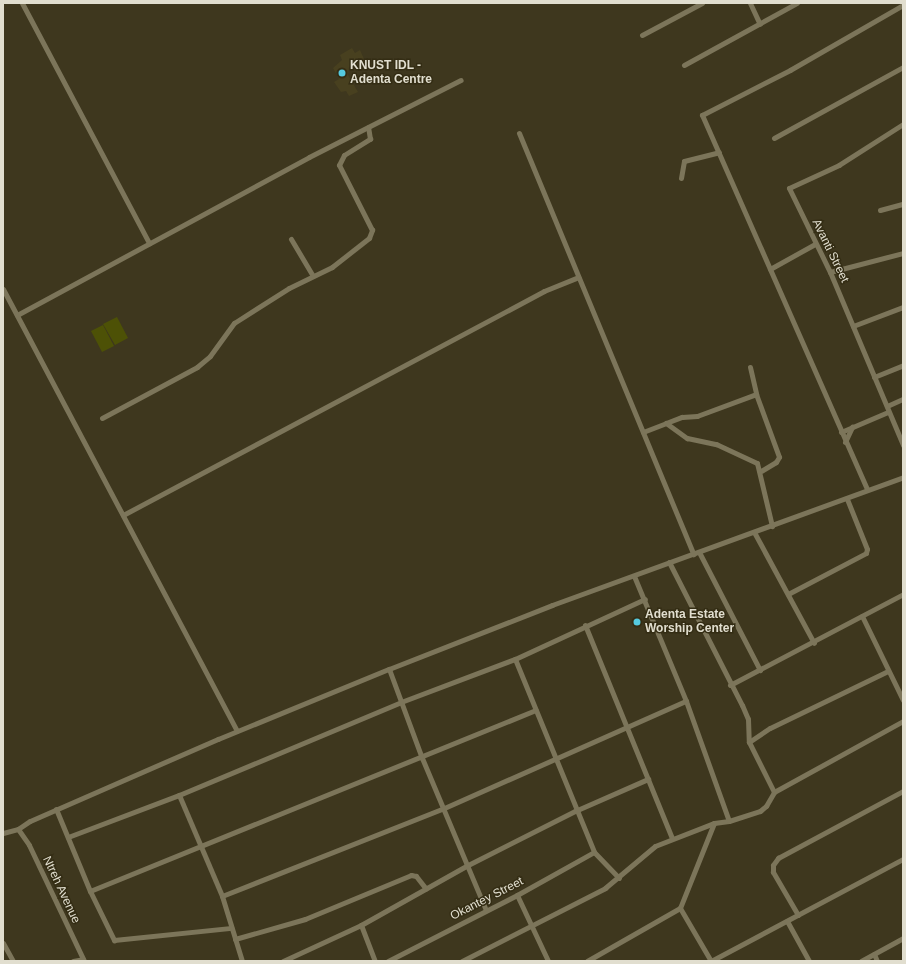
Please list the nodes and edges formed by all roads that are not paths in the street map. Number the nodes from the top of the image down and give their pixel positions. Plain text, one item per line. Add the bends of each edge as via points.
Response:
1 (22, 3) edge
2 (702, 3) edge
3 (750, 3) edge
4 (797, 3) edge
5 (903, 5) edge
6 (760, 24) junction
7 (642, 35) dead end
8 (684, 65) dead end
9 (903, 66) edge
10 (461, 80) dead end
11 (903, 124) edge
12 (368, 127) junction
13 (519, 133) dead end
14 (774, 138) dead end
15 (718, 152) junction
16 (681, 178) dead end
17 (903, 204) edge
18 (880, 210) dead end
19 (291, 238) dead end
20 (149, 243) junction
21 (815, 244) junction
22 (903, 252) edge
23 (770, 269) junction
24 (830, 272) junction
25 (313, 276) junction
26 (578, 277) junction
27 (3, 289) edge
28 (903, 307) edge
29 (17, 315) junction
30 (853, 326) junction
31 (903, 365) edge
32 (750, 367) dead end
33 (874, 377) junction
34 (756, 394) junction
35 (903, 399) edge
36 (888, 409) junction
37 (102, 418) dead end
38 (666, 423) junction
39 (852, 427) junction
40 (643, 432) junction
41 (841, 432) junction
42 (845, 442) junction
43 (903, 445) edge
44 (761, 471) junction
45 (903, 477) edge
46 (867, 489) junction
47 (847, 499) junction
48 (123, 515) junction
49 (772, 526) junction
50 (754, 532) junction
51 (699, 552) junction
52 (693, 554) junction
53 (669, 562) junction
54 (634, 576) junction
55 (788, 594) junction
56 (903, 594) edge
57 (645, 599) junction
58 (862, 616) junction
59 (585, 625) junction
60 (814, 643) junction
61 (515, 660) junction
62 (389, 669) junction
63 (760, 670) junction
64 (888, 671) junction
65 (730, 686) junction
66 (903, 700) edge
67 (686, 701) junction
68 (401, 702) junction
69 (536, 710) junction
70 (903, 721) edge
71 (625, 727) junction
72 (237, 731) junction
73 (749, 742) junction
74 (422, 758) junction
75 (556, 759) junction
76 (648, 779) junction
77 (903, 790) edge
78 (774, 792) junction
79 (179, 795) junction
80 (56, 809) junction
81 (442, 809) junction
82 (575, 810) junction
83 (729, 821) junction
84 (714, 823) junction
85 (18, 829) junction
86 (3, 833) edge
87 (68, 837) junction
88 (672, 838) junction
89 (200, 845) junction
90 (594, 852) junction
91 (903, 859) edge
92 (466, 866) junction
93 (618, 878) junction
94 (426, 889) junction
95 (90, 891) junction
96 (517, 895) junction
97 (222, 896) junction
98 (680, 908) junction
99 (486, 910) junction
100 (798, 915) junction
101 (787, 921) junction
102 (361, 925) junction
103 (531, 926) junction
104 (231, 928) junction
105 (903, 938) edge
106 (235, 939) junction
107 (3, 943) edge
108 (874, 954) junction
109 (83, 960) edge
110 (13, 961) edge
111 (73, 961) edge
112 (242, 961) edge
113 (283, 961) edge
114 (375, 961) edge
115 (388, 961) edge
116 (462, 961) edge
117 (548, 961) edge
118 (587, 961) edge
119 (808, 961) edge
120 (861, 961) edge
121 (877, 961) edge

1 - 20 street
2 - 7 street
3 - 6 street
4 - 6 street
5 - 15 street via 790,70 704,112 702,116
6 - 8 street
9 - 14 street
10 - 12 street
11 - 21 street, Avanti Street via 838,165 789,188
12 - 20 street
12 - 25 street via 370,139 344,155 339,165 372,230 369,238 332,267
13 - 26 street
15 - 16 street via 684,162
15 - 23 street
17 - 18 street
19 - 25 street
20 - 29 street
21 - 23 street
21 - 24 street, Avanti Street
22 - 24 street
23 - 41 street
24 - 30 street, Avanti Street
25 - 37 street via 234,323 210,356 197,367
26 - 40 street
26 - 48 street via 544,291
27 - 29 street
28 - 30 street
29 - 48 street
30 - 33 street, Avanti Street
31 - 33 street
32 - 34 street
33 - 36 street, Avanti Street
34 - 38 street via 697,416 682,417
34 - 44 street via 779,457 776,462
35 - 36 street
36 - 39 street
36 - 43 street, Avanti Street
38 - 40 street
38 - 44 street via 688,438 741,454 757,463
39 - 41 street
39 - 42 street
40 - 52 street
41 - 42 street
42 - 46 street
44 - 49 street
45 - 46 street
46 - 47 street
47 - 49 street
47 - 55 street via 867,549 866,553
48 - 72 street
49 - 50 street
50 - 51 street
50 - 55 street
51 - 52 street
51 - 63 street
52 - 53 street
53 - 54 street
53 - 65 street
54 - 57 street
54 - 62 street
55 - 60 street
56 - 58 street
57 - 59 street
57 - 67 street
58 - 60 street
58 - 64 street
59 - 61 street
59 - 71 street
60 - 63 street
61 - 68 street
61 - 69 street
62 - 68 street
62 - 72 street
63 - 65 street
64 - 66 street
64 - 73 street via 770,728
65 - 73 street via 748,719
67 - 71 street
67 - 83 street
68 - 74 street
68 - 79 street
69 - 74 street
69 - 75 street
70 - 78 street
71 - 75 street
71 - 76 street
72 - 80 street
73 - 78 street
74 - 81 street
74 - 89 street
75 - 81 street
75 - 82 street
76 - 82 street
76 - 88 street
77 - 100 street via 778,858 773,865 773,872
78 - 83 street via 760,811
79 - 87 street
79 - 89 street
80 - 85 street
80 - 87 street
81 - 92 street
81 - 97 street
82 - 90 street
82 - 92 street
83 - 84 street
84 - 88 street
84 - 98 street
85 - 86 street
85 - 109 street, Ntreh Avenue via 29,845
87 - 95 street
88 - 93 street via 645,853
89 - 95 street
89 - 97 street
90 - 93 street
90 - 96 street, Okantey Street
91 - 100 street
92 - 94 street
92 - 99 street
93 - 103 street
94 - 102 street
94 - 106 street via 416,876 411,875 305,920
95 - 104 street via 114,940
96 - 99 street, Okantey Street
96 - 103 street
97 - 104 street
98 - 101 street via 711,961
98 - 118 street
99 - 115 street, Okantey Street
100 - 101 street
101 - 119 street
102 - 113 street
102 - 114 street
103 - 116 street
103 - 117 street
104 - 106 street
105 - 108 street
106 - 112 street
107 - 110 street
108 - 120 street
108 - 121 street
109 - 111 street

